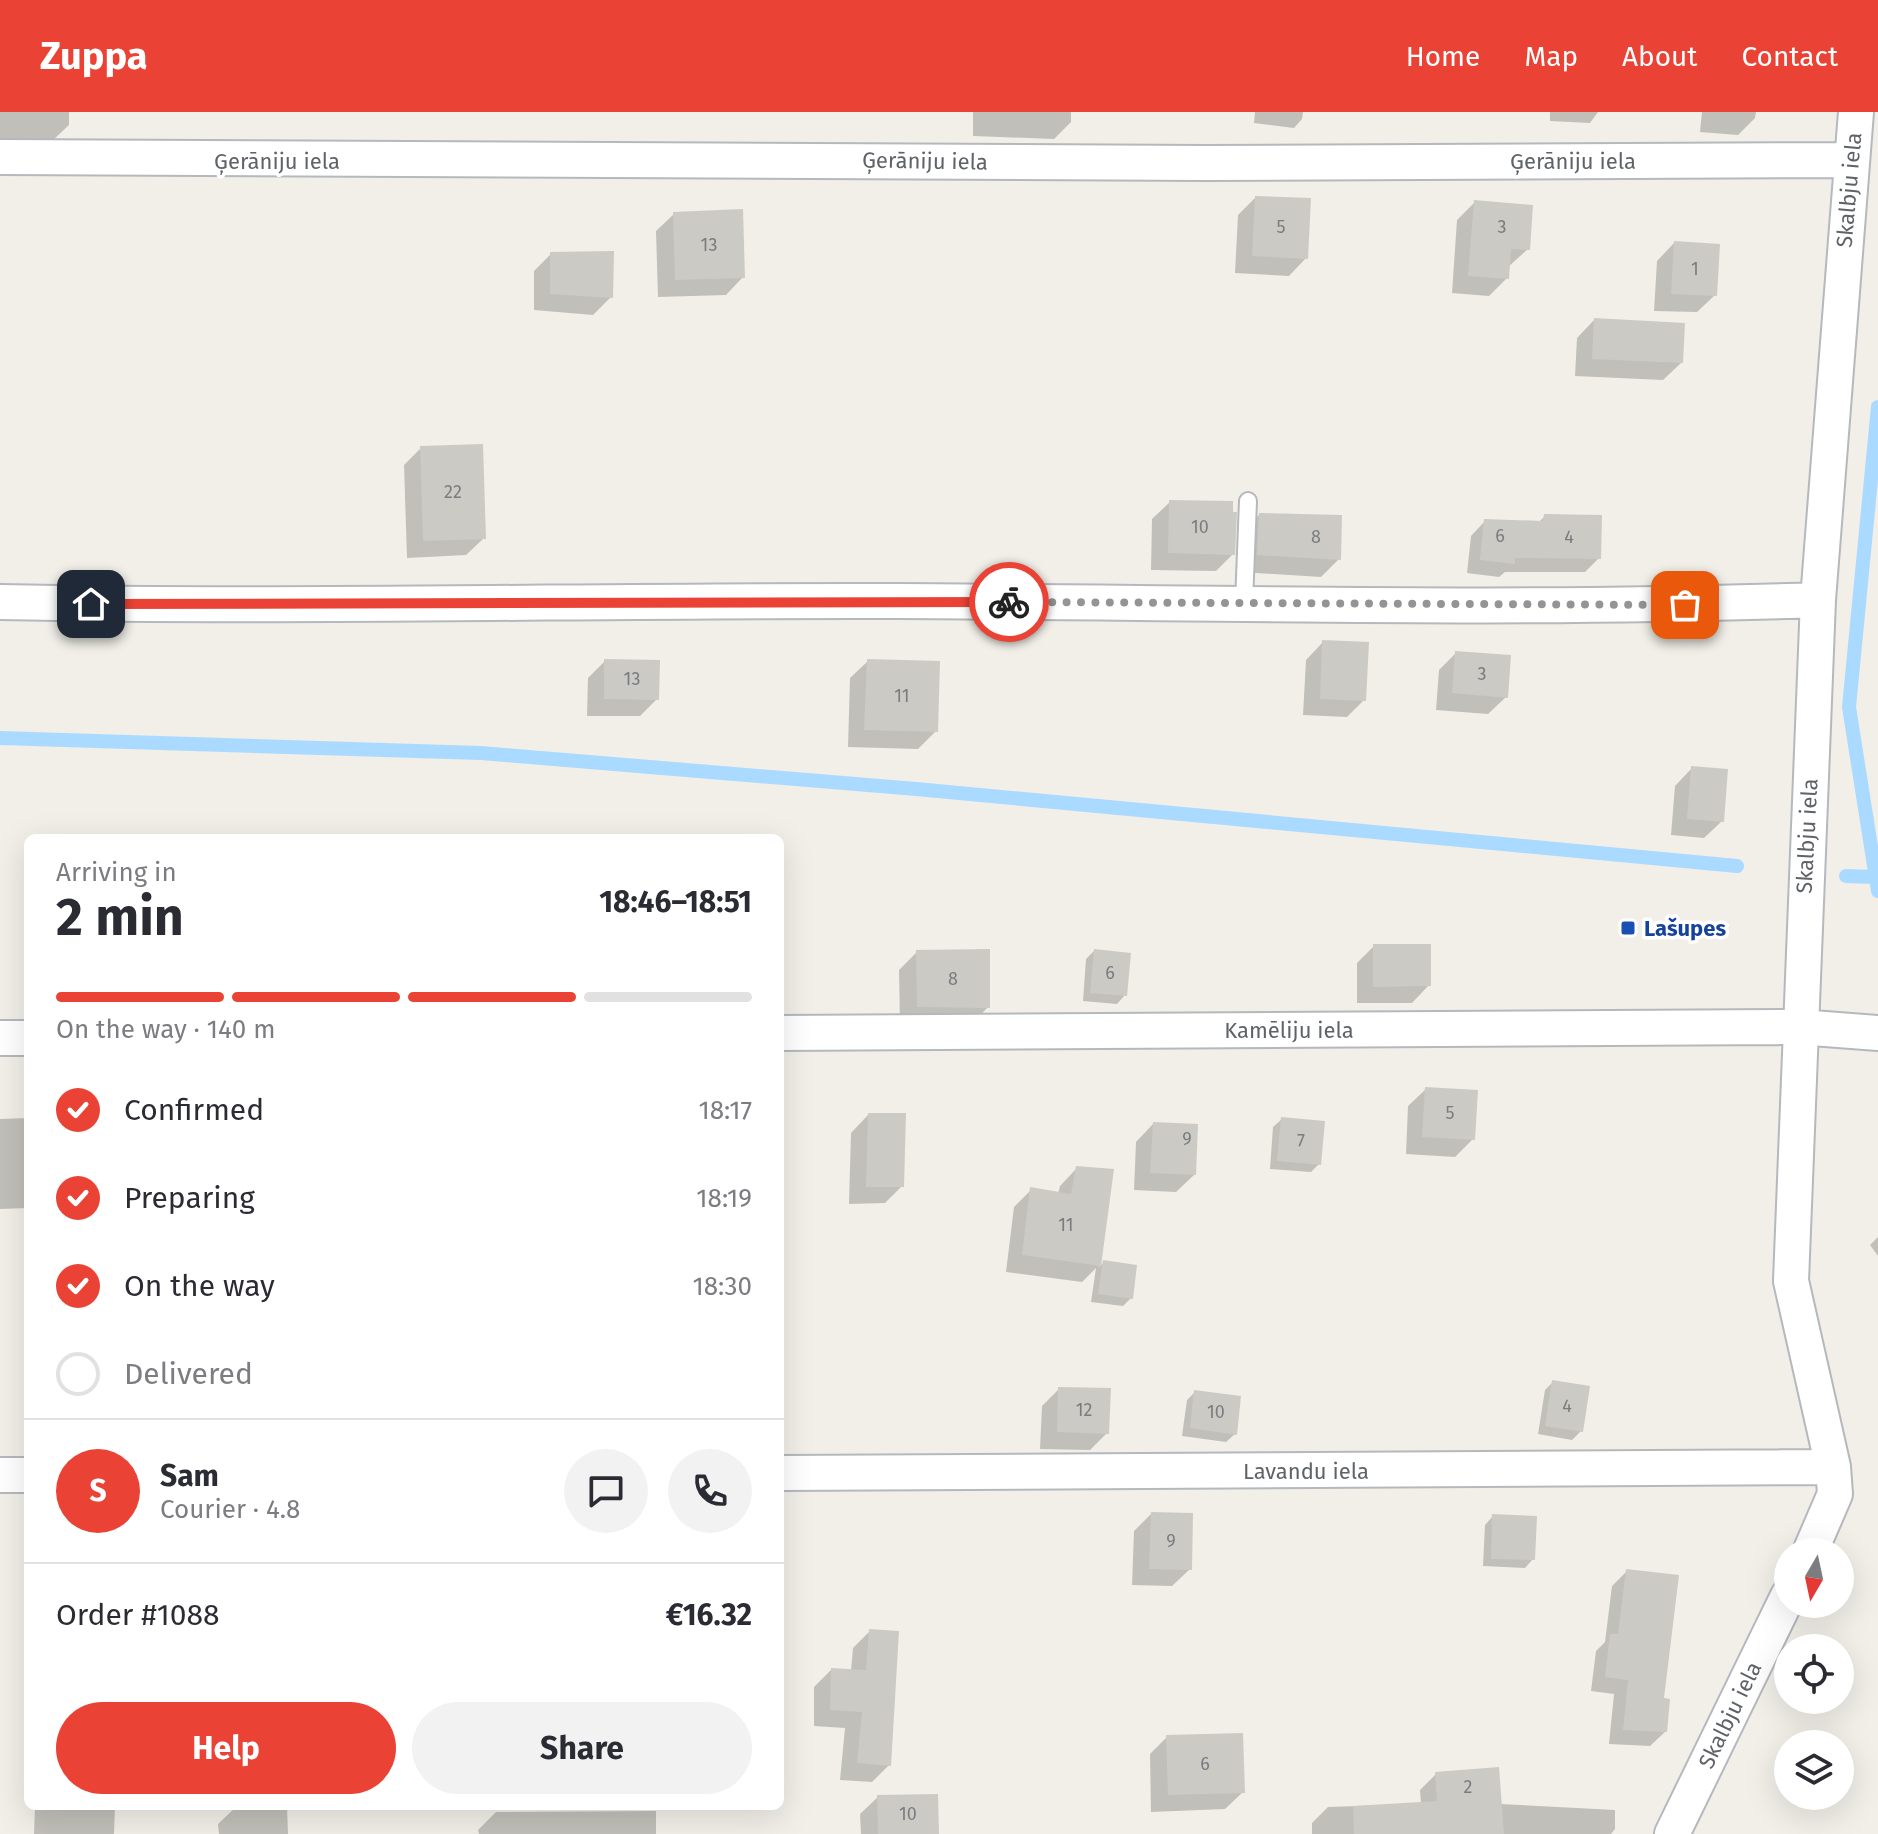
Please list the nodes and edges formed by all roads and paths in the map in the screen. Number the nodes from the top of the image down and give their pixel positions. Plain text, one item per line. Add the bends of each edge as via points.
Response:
1 (1856, 112) edge
2 (0, 157) edge
3 (1851, 160) junction
4 (1248, 501) dead end
5 (1818, 600) junction
6 (0, 602) edge
7 (1244, 603) junction
8 (1799, 1027) junction
9 (784, 1033) edge
10 (1878, 1033) edge
11 (0, 1038) edge
12 (24, 1038) edge
13 (1833, 1467) junction
14 (784, 1473) edge
15 (0, 1475) edge
16 (24, 1475) edge
17 (1816, 1538) edge
18 (1777, 1618) edge
19 (1672, 1834) edge

1 - 3 street, Skalbju iela
2 - 3 street, Ģerāniju iela via 1205,163
3 - 5 street, Skalbju iela
4 - 7 lane
5 - 7 street via 1685,605
5 - 8 street, Skalbju iela
6 - 7 street
8 - 9 street, Kamēliju iela
8 - 10 street, Kamēliju iela
8 - 13 street, Skalbju iela via 1791,1281
11 - 12 street
13 - 14 street, Lavandu iela
13 - 17 street, Skalbju iela via 1835,1494
15 - 16 street
18 - 19 street, Skalbju iela

